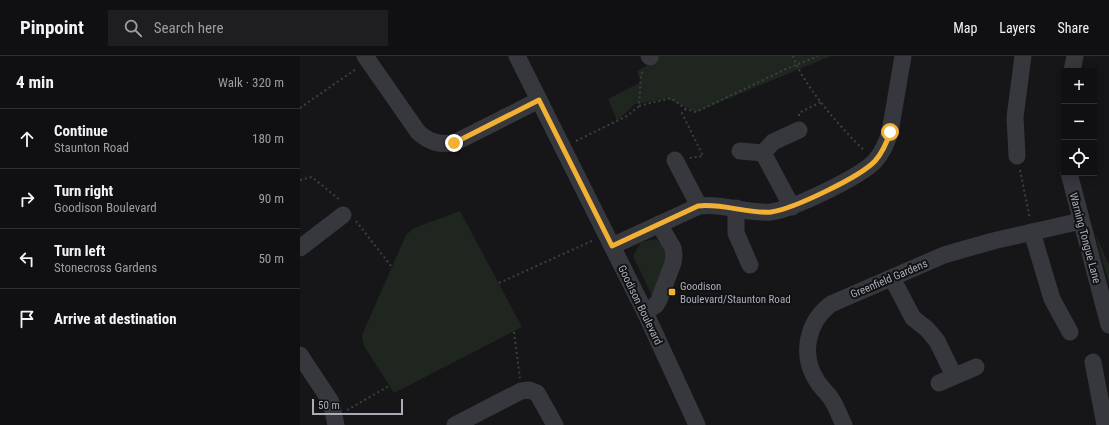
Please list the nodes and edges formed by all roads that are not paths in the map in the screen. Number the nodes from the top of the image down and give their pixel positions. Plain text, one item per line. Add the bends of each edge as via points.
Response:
1 (517, 56) edge
2 (903, 56) edge
3 (1023, 56) edge
4 (1075, 56) edge
5 (366, 58) edge
6 (1073, 68) edge
7 (539, 100) junction
8 (799, 130) road end
9 (740, 151) dead end
10 (763, 152) junction
11 (1017, 156) road end
12 (675, 160) road end
13 (1070, 176) edge
14 (698, 206) junction
15 (792, 207) junction
16 (736, 208) junction
17 (346, 212) road end
18 (1081, 221) junction
19 (659, 224) junction
20 (1032, 232) junction
21 (609, 240) junction
22 (300, 248) edge
23 (750, 265) dead end
24 (892, 278) junction
25 (645, 312) junction
26 (1109, 325) edge
27 (1070, 332) dead end
28 (300, 356) edge
29 (1093, 362) dead end
30 (976, 367) dead end
31 (336, 421) edge
32 (455, 425) edge
33 (555, 425) edge
34 (697, 425) edge
35 (844, 425) edge
36 (1105, 425) edge

1 - 7 street, Goodison Boulevard
2 - 15 street via 890,132 876,160 864,171
3 - 11 street via 1015,117
4 - 6 street
5 - 7 street via 418,132 442,144 454,143
7 - 21 street, Goodison Boulevard
8 - 10 street via 773,142
9 - 10 street
10 - 15 street
12 - 14 street
13 - 18 street, Warning Tongue Lane
14 - 16 street
14 - 19 street
15 - 16 street via 771,212
16 - 23 street via 736,233
17 - 22 street
18 - 20 street, Greenfield Gardens
18 - 26 street, Warning Tongue Lane
19 - 21 street
19 - 25 street via 673,248 673,263 659,300
20 - 24 street, Greenfield Gardens via 944,255
20 - 27 street via 1052,299
21 - 25 street, Goodison Boulevard
24 - 30 street via 914,318 937,340 947,380
24 - 35 street, Greenfield Gardens via 830,304 820,312 809,336 807,352 810,365 816,380 832,400
25 - 34 street, Goodison Boulevard
28 - 31 street via 325,390
29 - 36 street
32 - 33 street via 521,391 529,390 537,393

